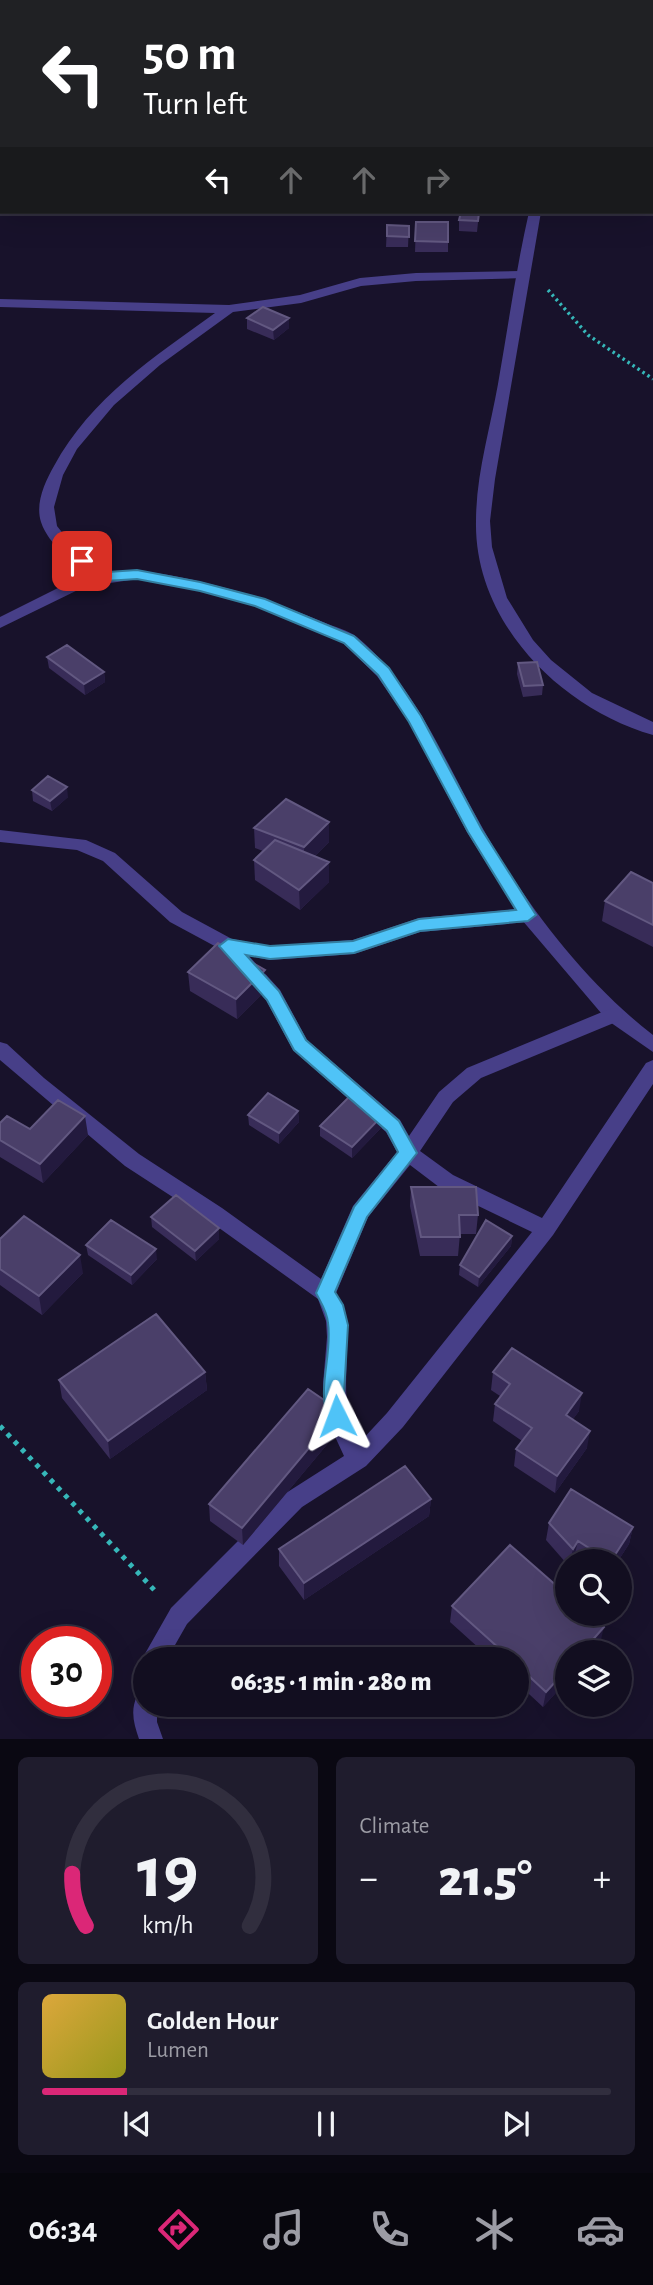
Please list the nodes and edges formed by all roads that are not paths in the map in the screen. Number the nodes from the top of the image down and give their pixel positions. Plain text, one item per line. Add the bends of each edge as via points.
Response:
1 (535, 214) edge
2 (520, 275) junction
3 (0, 303) edge
4 (229, 309) junction
5 (105, 577) junction
6 (0, 623) edge
7 (653, 730) edge
8 (0, 836) edge
9 (528, 915) junction
10 (228, 946) junction
11 (614, 1015) junction
12 (653, 1045) edge
13 (0, 1049) edge
14 (653, 1068) edge
15 (408, 1153) junction
16 (546, 1229) junction
17 (325, 1293) junction
18 (358, 1459) junction
19 (161, 1647) edge
20 (145, 1717) edge
21 (151, 1739) edge

1 - 2 street
2 - 4 street via 359,282 301,299
2 - 7 street via 489,460 485,552 510,618 529,647 586,696
3 - 4 street
4 - 5 street via 115,395 78,435 60,466 49,491 46,512 50,527 63,544
5 - 6 street via 79,583
5 - 9 street via 137,574 200,586 260,602 349,639 383,672 416,720 476,832
8 - 10 street via 80,844 109,857 176,917
9 - 10 street via 419,925 354,947 270,953
9 - 11 street
10 - 15 street via 273,995 300,1045 393,1126
11 - 12 street
11 - 15 street via 474,1073 446,1097
13 - 17 street via 132,1160
14 - 16 street
15 - 16 street via 446,1181
15 - 17 street via 360,1212
16 - 18 street via 395,1420
17 - 18 street via 338,1325 337,1416
18 - 19 street via 294,1500 179,1616
20 - 21 street

